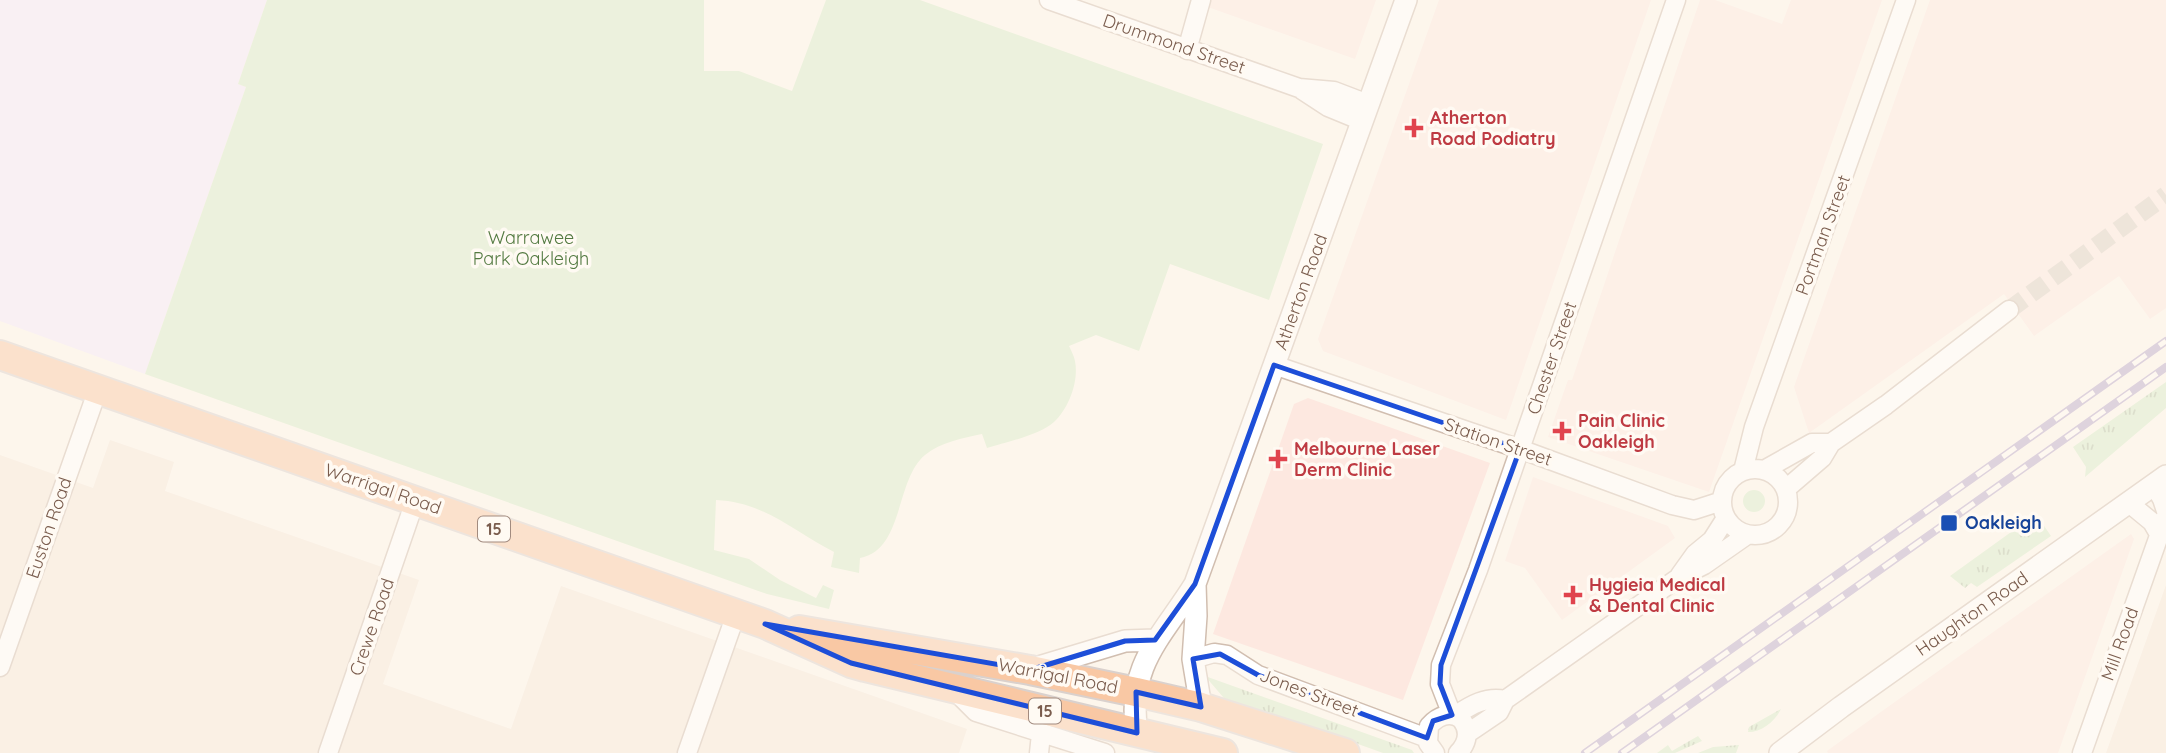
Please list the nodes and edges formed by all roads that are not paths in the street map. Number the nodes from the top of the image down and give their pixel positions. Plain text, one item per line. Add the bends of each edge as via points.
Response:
1 (1049, 0) edge
2 (1201, 0) edge
3 (1406, 0) edge
4 (1676, 0) edge
5 (1906, 0) edge
6 (1187, 50) junction
7 (1366, 113) junction
8 (2009, 310) tunnel mouth
9 (0, 355) edge
10 (1274, 365) junction
11 (98, 389) junction
12 (1831, 443) junction
13 (1520, 449) junction
14 (1764, 470) junction
15 (1743, 471) junction
16 (2160, 481) edge
17 (1786, 489) junction
18 (415, 501) junction
19 (2129, 503) junction
20 (1724, 510) junction
21 (2166, 514) edge
22 (2159, 534) junction
23 (1747, 535) junction
24 (1678, 578) junction
25 (1195, 584) junction
26 (736, 614) junction
27 (765, 625) junction
28 (1155, 640) junction
29 (1193, 659) junction
30 (0, 667) edge
31 (1030, 670) junction
32 (954, 690) junction
33 (1136, 692) junction
34 (1504, 700) junction
35 (1201, 707) junction
36 (1454, 715) junction
37 (1137, 733) junction
38 (1468, 733) junction
39 (1041, 734) junction
40 (1431, 748) edge
41 (1091, 751) edge
42 (328, 753) edge
43 (687, 753) edge
44 (1039, 753) edge
45 (1223, 753) edge
46 (1345, 753) edge
47 (1458, 753) edge
48 (1780, 753) edge
49 (2082, 753) edge

1 - 6 street, Drummond Street
2 - 6 street
3 - 7 street, Atherton Road
4 - 13 street, Chester Street
5 - 15 street, Portman Street via 1754,427
6 - 7 street, Drummond Street via 1299,88 1328,107
7 - 10 street, Atherton Road
8 - 12 street
9 - 11 highway, Warrigal Road / 15
10 - 13 street, Station Street
10 - 25 street, Atherton Road
11 - 18 highway, Warrigal Road / 15
11 - 30 street, Euston Road
12 - 14 street via 1812,443
12 - 17 street via 1822,458
13 - 20 street, Station Street via 1672,505
13 - 36 street, Chester Street via 1441,665 1440,684
14 - 15 street
14 - 17 street
15 - 20 street via 1728,483
16 - 19 street, Haughton Road
16 - 21 street, Mill Road
17 - 23 street via 1788,512 1783,522 1764,535
18 - 26 highway, Warrigal Road / 15
18 - 42 street, Crewe Road
19 - 22 street
19 - 48 street, Haughton Road
20 - 23 street
20 - 24 street via 1712,540
21 - 22 street, Mill Road
22 - 49 street, Mill Road
23 - 24 street
24 - 34 street
25 - 28 street, Atherton Road
25 - 29 street, Atherton Road
26 - 27 highway, Warrigal Road / 15
26 - 43 street
27 - 31 highway, Warrigal Road / 15
27 - 32 highway, Warrigal Road / 15 via 851,663
28 - 31 street via 1125,641
28 - 33 street, Atherton Road
29 - 35 street, Atherton Road
29 - 40 street, Jones Street via 1214,653 1227,655 1258,675
31 - 33 highway, Warrigal Road / 15
32 - 37 highway, Warrigal Road / 15
32 - 39 street, Warrigal Road via 976,712
33 - 35 highway, Warrigal Road / 15
33 - 37 street, Atherton Road
34 - 36 street via 1492,698
34 - 38 street via 1499,712
35 - 46 highway, Warrigal Road / 15
36 - 38 street, Chester Street via 1465,723
36 - 40 street via 1429,726
37 - 45 highway, Warrigal Road / 15
38 - 47 street
39 - 41 street, Warrigal Road
39 - 44 street

